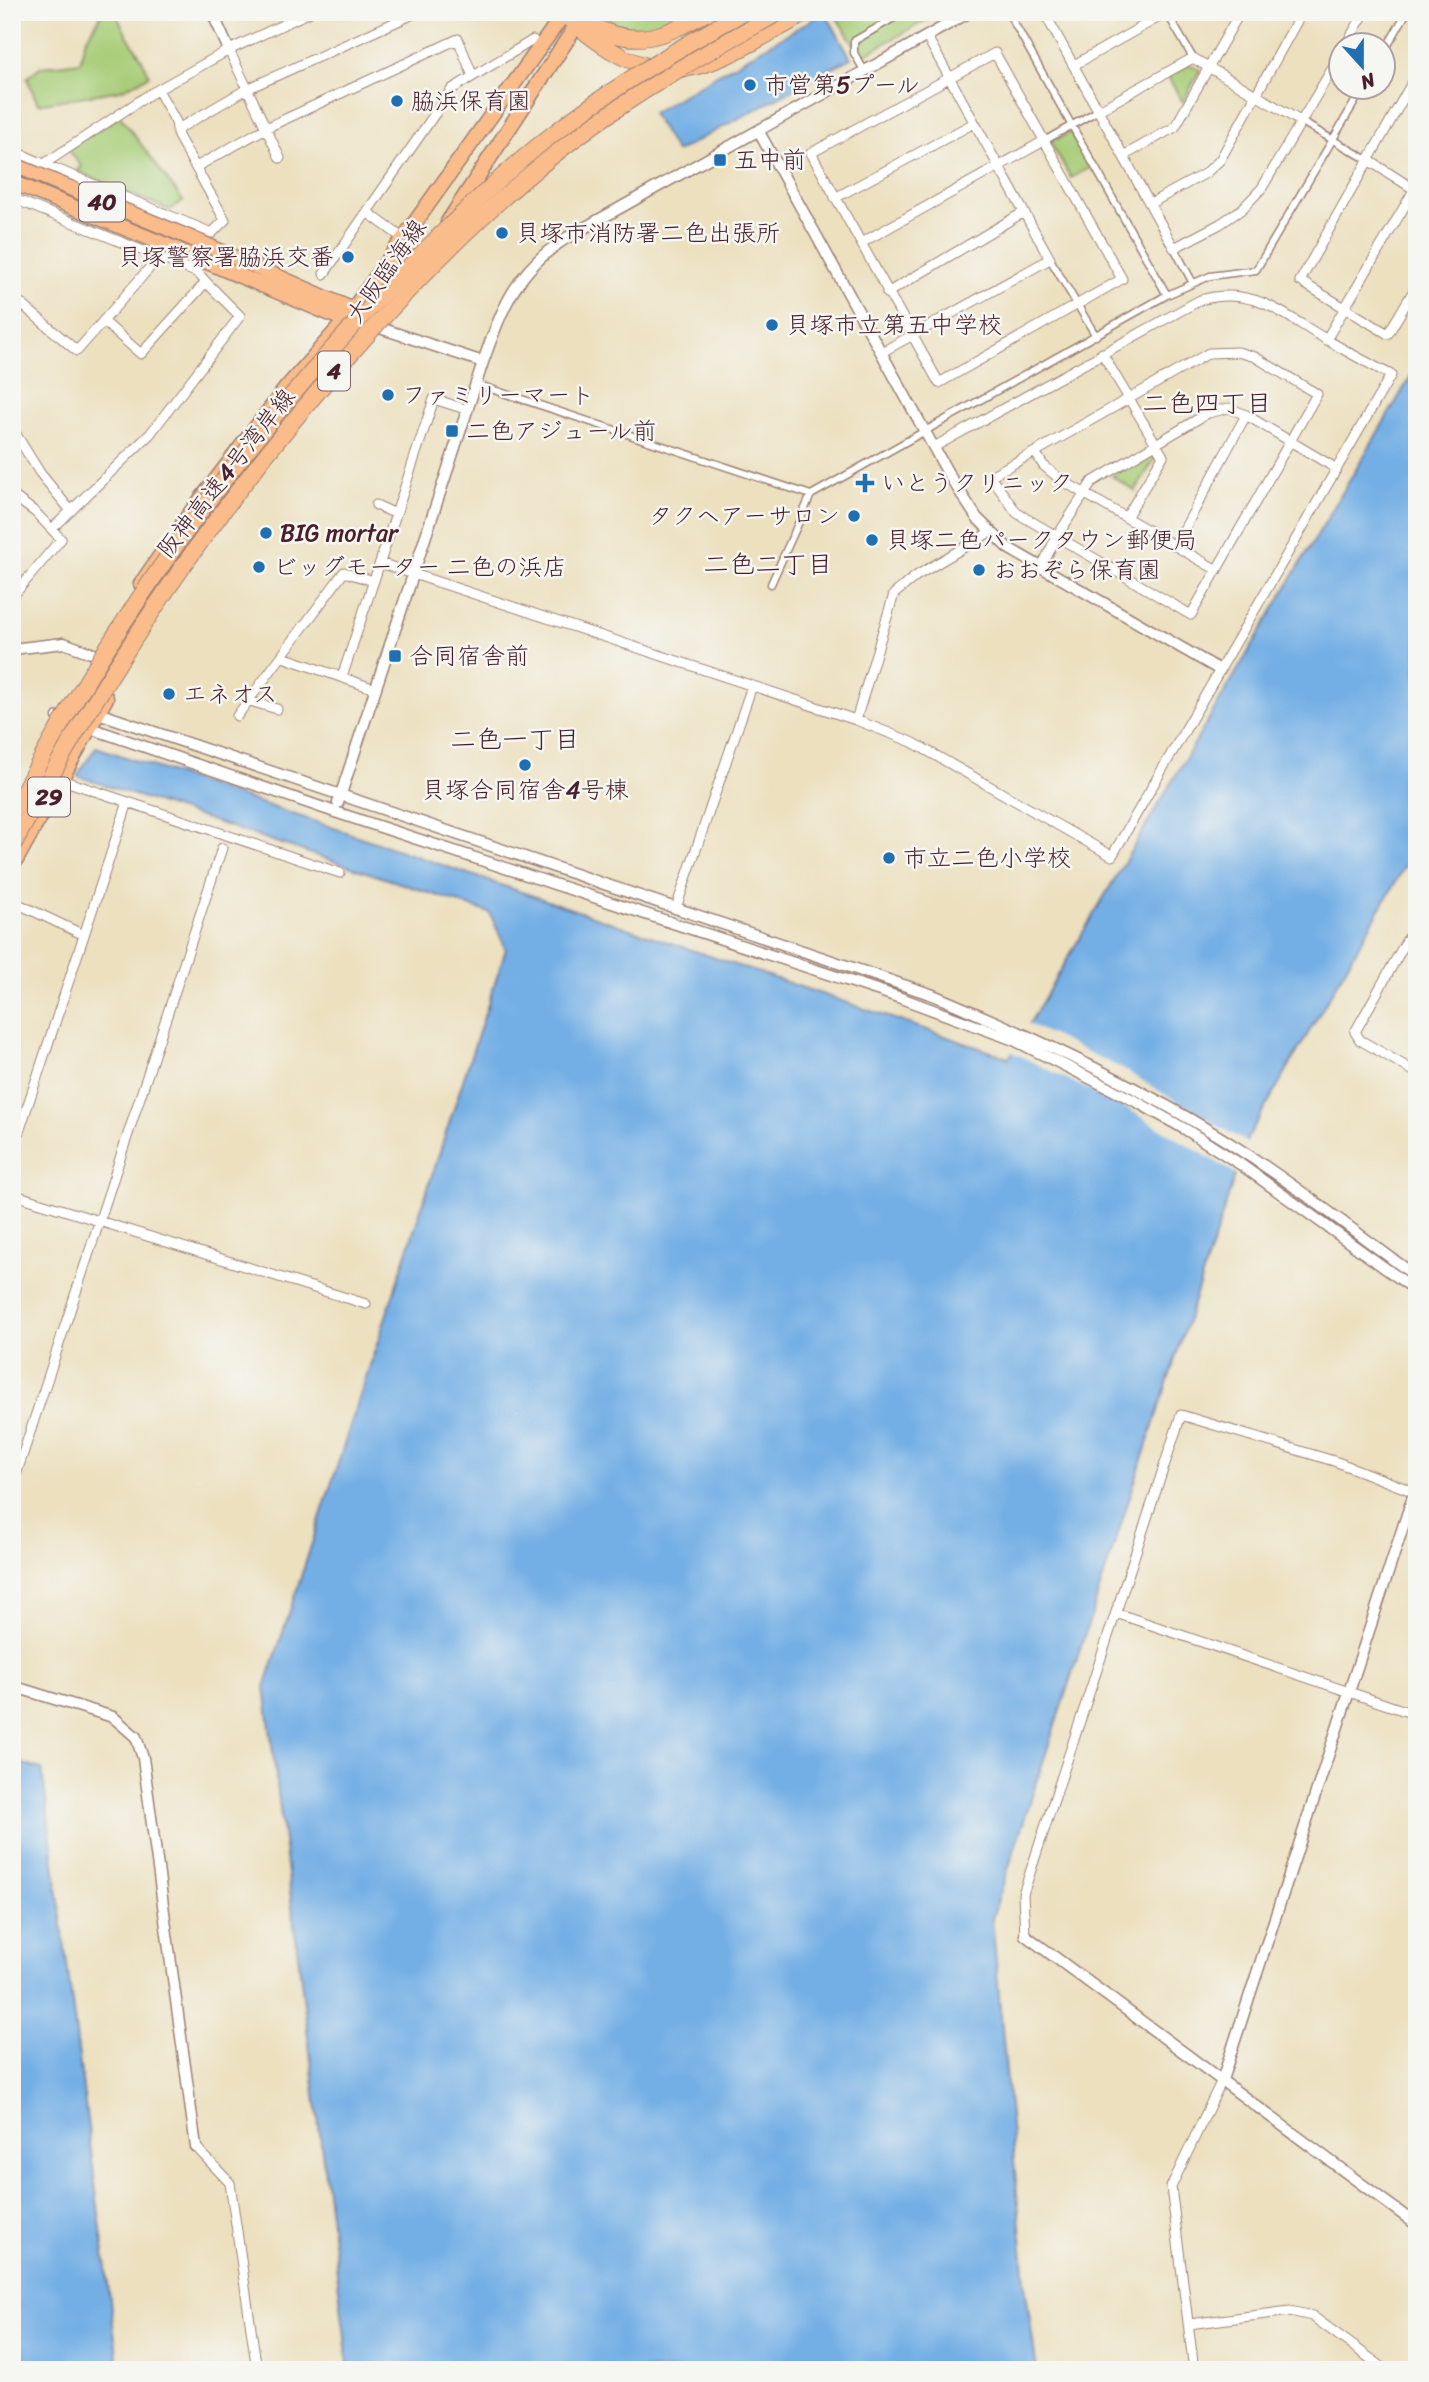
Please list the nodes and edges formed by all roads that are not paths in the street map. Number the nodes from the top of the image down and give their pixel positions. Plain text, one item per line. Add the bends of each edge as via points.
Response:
1 (212, 12) edge
2 (310, 12) edge
3 (418, 12) edge
4 (708, 12) edge
5 (744, 12) edge
6 (780, 12) edge
7 (808, 12) edge
8 (904, 12) edge
9 (970, 12) edge
10 (1008, 12) edge
11 (1061, 12) edge
12 (1240, 12) edge
13 (1302, 12) edge
14 (1365, 12) edge
15 (1407, 12) edge
16 (565, 13) edge
17 (1167, 13) edge
18 (403, 15) edge
19 (1046, 16) edge
20 (581, 19) edge
21 (1353, 32) edge
22 (1396, 32) edge
23 (927, 37) junction
24 (533, 40) dead end
25 (229, 50) junction
26 (1192, 58) junction
27 (1074, 65) junction
28 (1209, 68) junction
29 (865, 72) junction
30 (472, 74) junction
31 (1417, 74) edge
32 (1328, 75) edge
33 (948, 76) junction
34 (247, 89) junction
35 (158, 90) junction
36 (1254, 95) junction
37 (1355, 102) edge
38 (1099, 110) junction
39 (1300, 121) junction
40 (974, 123) junction
41 (1072, 125) junction
42 (266, 128) junction
43 (178, 129) junction
44 (759, 132) junction
45 (1333, 140) junction
46 (1044, 141) junction
47 (12, 150) edge
48 (1125, 155) junction
49 (280, 158) dead end
50 (1368, 160) junction
51 (12, 164) edge
52 (44, 164) junction
53 (196, 167) junction
54 (998, 167) junction
55 (12, 182) edge
56 (1416, 189) edge
57 (12, 197) edge
58 (835, 198) junction
59 (1151, 203) junction
60 (367, 212) junction
61 (1024, 212) junction
62 (404, 239) junction
63 (861, 243) junction
64 (1174, 248) junction
65 (159, 257) junction
66 (1050, 259) junction
67 (324, 274) dead end
68 (205, 282) junction
69 (1193, 282) junction
70 (1417, 285) edge
71 (887, 293) junction
72 (1167, 295) junction
73 (12, 296) edge
74 (1078, 304) junction
75 (354, 308) junction
76 (1345, 308) junction
77 (103, 321) junction
78 (344, 322) junction
79 (377, 327) junction
80 (1096, 336) junction
81 (912, 337) junction
82 (1326, 340) junction
83 (882, 352) junction
84 (1102, 353) junction
85 (483, 362) junction
86 (476, 384) junction
87 (1130, 398) junction
88 (468, 410) junction
89 (1246, 415) junction
90 (12, 428) edge
91 (926, 432) junction
92 (1291, 442) junction
93 (1155, 443) junction
94 (934, 447) junction
95 (1035, 452) junction
96 (1337, 469) junction
97 (1084, 493) junction
98 (12, 495) edge
99 (811, 495) junction
100 (376, 505) dead end
101 (71, 511) junction
102 (396, 514) junction
103 (1127, 516) junction
104 (52, 529) junction
105 (990, 532) junction
106 (1056, 538) junction
107 (1175, 546) junction
108 (380, 564) junction
109 (1041, 568) junction
110 (1217, 570) junction
111 (414, 573) junction
112 (374, 581) junction
113 (771, 584) dead end
114 (12, 597) edge
115 (12, 649) edge
116 (94, 654) junction
117 (283, 657) junction
118 (1220, 670) junction
119 (342, 677) junction
120 (752, 686) junction
121 (375, 689) junction
122 (68, 700) junction
123 (250, 701) junction
124 (277, 709) dead end
125 (97, 713) junction
126 (237, 716) dead end
127 (58, 717) junction
128 (856, 720) junction
129 (88, 728) junction
130 (59, 779) junction
131 (12, 797) edge
132 (341, 797) junction
133 (128, 802) junction
134 (335, 812) junction
135 (12, 813) edge
136 (12, 847) edge
137 (222, 848) dead end
138 (12, 867) edge
139 (340, 873) dead end
140 (12, 901) edge
141 (676, 908) junction
142 (1417, 922) edge
143 (84, 935) junction
144 (1017, 1036) junction
145 (1417, 1073) edge
146 (12, 1153) edge
147 (12, 1194) edge
148 (100, 1222) junction
149 (1417, 1277) edge
150 (1417, 1291) edge
151 (366, 1304) dead end
152 (12, 1487) edge
153 (1416, 1490) edge
154 (1116, 1612) junction
155 (12, 1686) edge
156 (1349, 1692) junction
157 (1417, 1715) edge
158 (1026, 1935) joint
159 (1222, 2080) junction
160 (197, 2147) joint
161 (1417, 2225) edge
162 (1189, 2324) junction
163 (257, 2370) edge
164 (1194, 2370) edge
165 (1386, 2370) edge

1 - 25 street
2 - 25 street
3 - 18 street
4 - 20 highway via 663,35 638,40 614,35
5 - 135 highway, 阪神高速4号湾岸線 / 4, bridge via 627,81 519,162 340,340 246,451 158,572
6 - 136 highway, 阪神高速4号湾岸線 / 4, bridge via 647,88 566,145 479,220 381,318 259,461 178,571 85,718
7 - 20 highway via 728,56 685,71 633,62
8 - 29 street via 854,41 854,53
9 - 23 street
10 - 41 street
11 - 19 street
12 - 28 street
13 - 36 street
14 - 21 street
15 - 22 street
16 - 20 highway
16 - 62 main road, 大阪臨海線 / 29
17 - 26 street
17 - 27 street
18 - 34 street
19 - 27 street
20 - 79 main road, 大阪臨海線 / 29
23 - 29 street
23 - 33 street
24 - 30 street
25 - 34 street
25 - 35 street
26 - 28 street
26 - 38 street
27 - 38 street
28 - 36 street
28 - 48 street via 1175,127
29 - 44 street
30 - 42 street via 458,40
30 - 60 street via 452,89
31 - 50 street
32 - 39 street
33 - 40 street
33 - 46 street via 995,53
33 - 58 street via 811,153
34 - 42 street
34 - 43 street
35 - 43 street
35 - 52 street
36 - 39 street
36 - 59 street via 1220,160 1206,173
37 - 45 street
38 - 41 street
38 - 48 street
39 - 45 street
39 - 64 street via 1262,188 1242,209
40 - 54 street
40 - 58 street
41 - 46 street
41 - 72 street
42 - 49 street
42 - 53 street
43 - 53 street
44 - 83 street
44 - 85 street via 546,251 514,285
45 - 50 street
45 - 69 street via 1256,270 1226,271
46 - 54 street
46 - 74 street via 1122,279
47 - 52 street
48 - 59 street
50 - 56 street
50 - 76 street via 1300,281
51 - 75 main road, 40, bridge
52 - 53 street via 212,233 225,220
52 - 57 street
54 - 61 street
54 - 63 street
55 - 78 main road, 40, bridge
56 - 76 street
57 - 65 street
58 - 63 street
59 - 64 street
60 - 62 street
60 - 67 street
61 - 66 street
61 - 71 street
62 - 75 main road, 大阪臨海線 / 29
63 - 71 street
64 - 69 street
65 - 68 street via 198,273
65 - 77 street
66 - 74 street
66 - 81 street
68 - 77 street via 141,354
68 - 101 street via 240,316 150,434
69 - 72 street
70 - 76 street via 1388,334
71 - 81 street
72 - 80 street
73 - 77 street via 77,351
74 - 80 street
74 - 81 street via 939,383
75 - 78 main road, 大阪臨海線 / 29
75 - 79 main road, 40
76 - 82 street
78 - 79 main road, 40
78 - 116 main road, 大阪臨海線 / 29 via 217,475
79 - 85 street
79 - 125 main road, 大阪臨海線 / 29 via 245,490 163,607
80 - 91 street
81 - 83 street
82 - 84 street via 1273,307 1222,293 1199,300
82 - 96 street via 1391,374
83 - 91 street
84 - 87 street
84 - 94 street
85 - 86 street
86 - 88 street
86 - 99 street
87 - 92 street via 1209,353 1238,352 1255,357 1317,394
87 - 93 street
87 - 95 street
88 - 102 street via 434,399
88 - 111 street
89 - 92 street
89 - 93 street via 1229,408 1208,413
89 - 107 street
90 - 101 street
91 - 94 street
91 - 99 street
92 - 96 street
92 - 110 street
93 - 97 street via 1092,482
93 - 103 street via 1163,456
94 - 105 street
95 - 97 street via 1043,465
95 - 106 street via 990,476 1017,513
96 - 118 street
97 - 103 street
97 - 106 street
98 - 104 street
99 - 113 street
100 - 102 street
101 - 104 street
102 - 108 street
103 - 107 street
104 - 114 street via 61,539
105 - 109 street
105 - 128 street via 894,594
106 - 109 street
106 - 110 street via 1191,615
107 - 110 street
108 - 111 street
108 - 112 street
109 - 118 street
111 - 120 street
111 - 121 street
112 - 117 street via 344,572
112 - 119 street
115 - 116 street via 64,643
116 - 122 main road, 大阪臨海線 / 29
117 - 119 street
117 - 123 street
118 - 128 street via 1112,856 912,743
119 - 121 street
120 - 128 street
120 - 141 street
121 - 132 street
122 - 125 street
122 - 127 main road, 大阪臨海線 / 29
123 - 124 street
123 - 126 street
125 - 129 main road, 大阪臨海線 / 29
125 - 132 street
127 - 129 street
127 - 131 main road, 大阪臨海線 / 29
129 - 130 main road, 大阪臨海線 / 29
129 - 134 street
130 - 133 street
130 - 138 main road, 大阪臨海線 / 29
132 - 134 street
132 - 141 street
133 - 139 street
133 - 143 street
134 - 144 street
137 - 148 street
140 - 143 street
141 - 144 street via 933,995
142 - 145 street via 1355,1032 1360,1040
143 - 146 street
144 - 149 street via 1144,1093 1246,1153
144 - 150 street via 1240,1164
147 - 148 street
148 - 151 street
148 - 152 street
153 - 154 street via 1181,1415
153 - 156 street
154 - 156 street
154 - 158 street via 1023,1894
155 - 160 street via 113,1717 136,1737 143,1758
156 - 157 street
156 - 159 street
158 - 159 street
159 - 161 street
159 - 162 street via 1171,2187
160 - 163 street via 230,2183
162 - 164 street
162 - 165 street via 1290,2311 1312,2316

